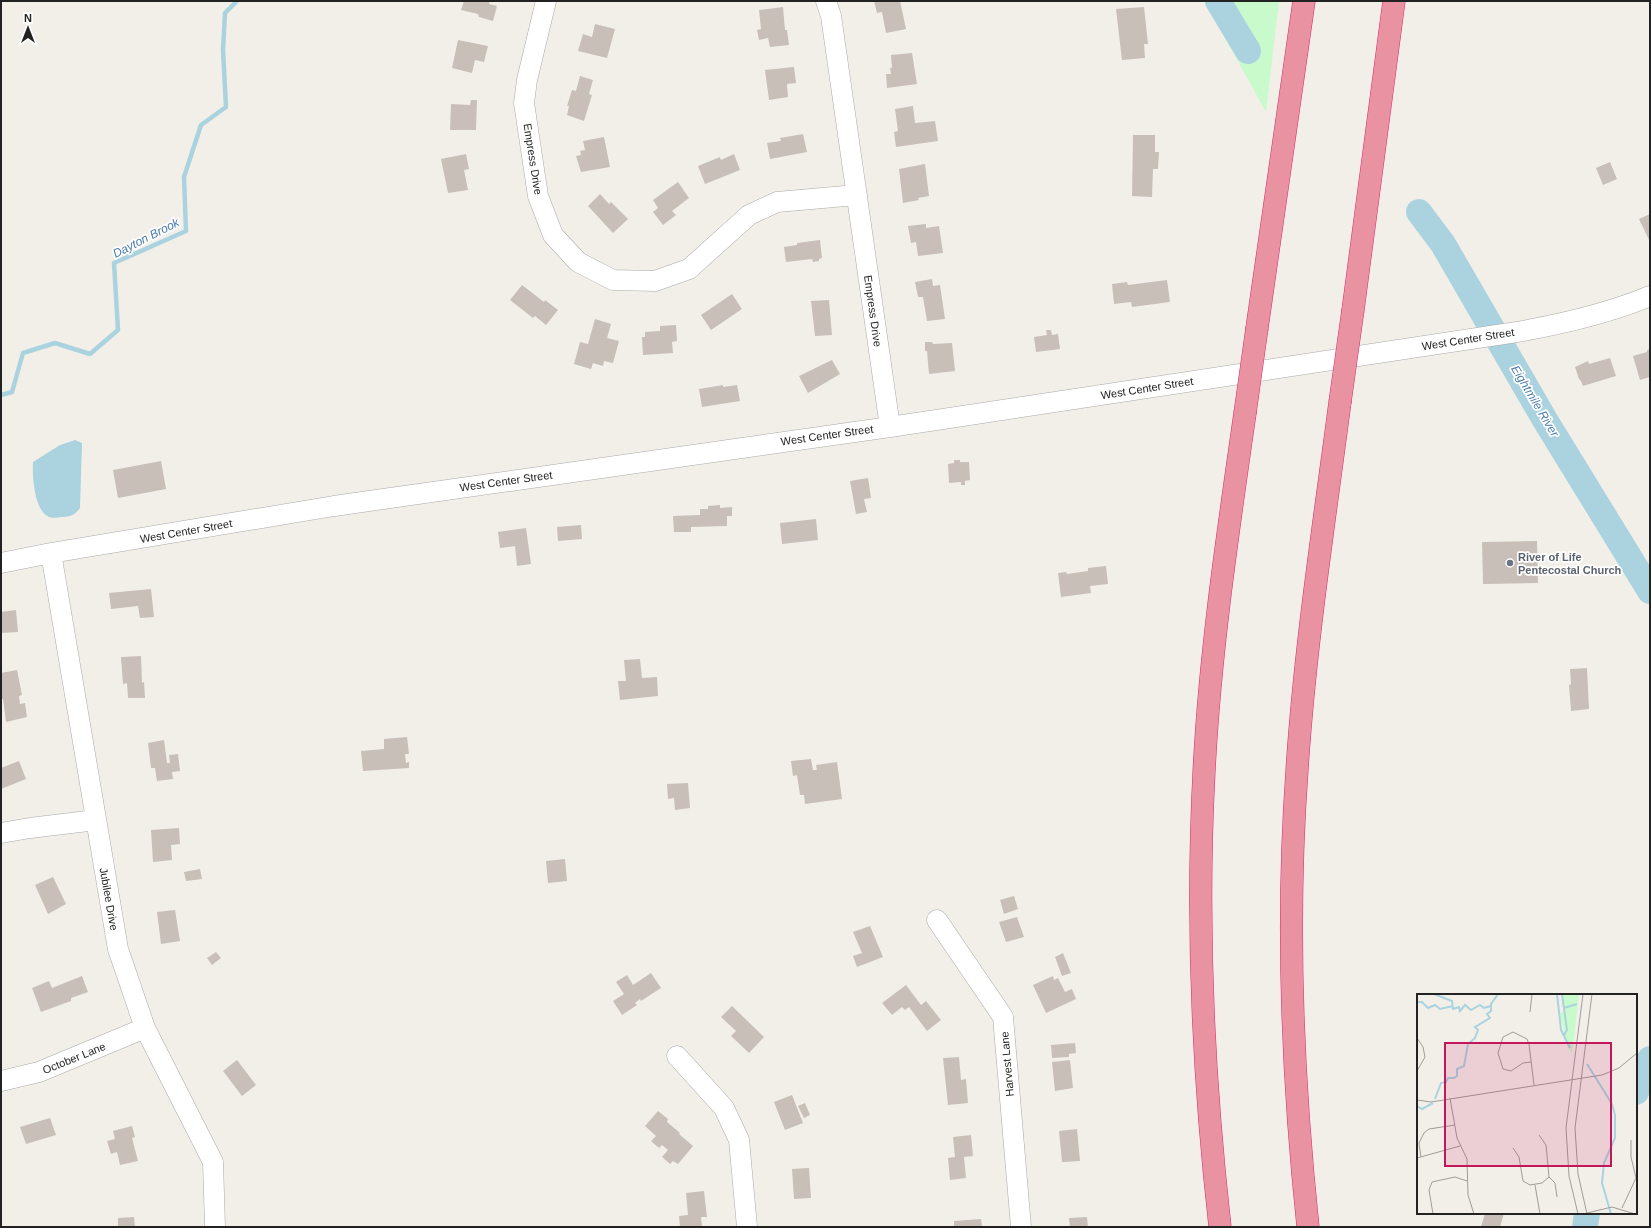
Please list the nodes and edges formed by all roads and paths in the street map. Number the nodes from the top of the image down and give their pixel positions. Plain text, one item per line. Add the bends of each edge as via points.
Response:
1 (546, 1) edge
2 (826, 1) edge
3 (1304, 1) edge
4 (1394, 1) edge
5 (857, 195) junction
6 (1650, 296) edge
7 (890, 427) junction
8 (51, 553) junction
9 (1, 563) edge
10 (96, 820) junction
11 (1, 833) edge
12 (937, 920) dead end
13 (145, 1028) junction
14 (677, 1056) dead end
15 (1, 1081) edge
16 (215, 1227) edge
17 (747, 1227) edge
18 (1021, 1227) edge
19 (1220, 1227) edge
20 (1308, 1227) edge

1 - 5 street, Empress Drive via 524,103 538,196 553,235 578,262 614,280 655,281 689,269 749,215 777,202
2 - 5 street, Empress Drive via 831,16
3 - 19 highway, bridge via 1218,613 1204,770 1200,851 1203,1031
4 - 20 highway, bridge via 1302,698 1291,929 1295,1067
5 - 7 street, Empress Drive
6 - 7 street, West Center Street via 1603,313 1517,332
7 - 8 street, West Center Street via 334,506
8 - 9 street, West Center Street
8 - 10 street, Jubilee Drive
10 - 11 street
10 - 13 street, Jubilee Drive via 118,949
12 - 18 street, Harvest Lane via 1003,1017
13 - 15 street, October Lane via 39,1072
13 - 16 street, Jubilee Drive via 213,1162
14 - 17 street via 724,1108 739,1140

